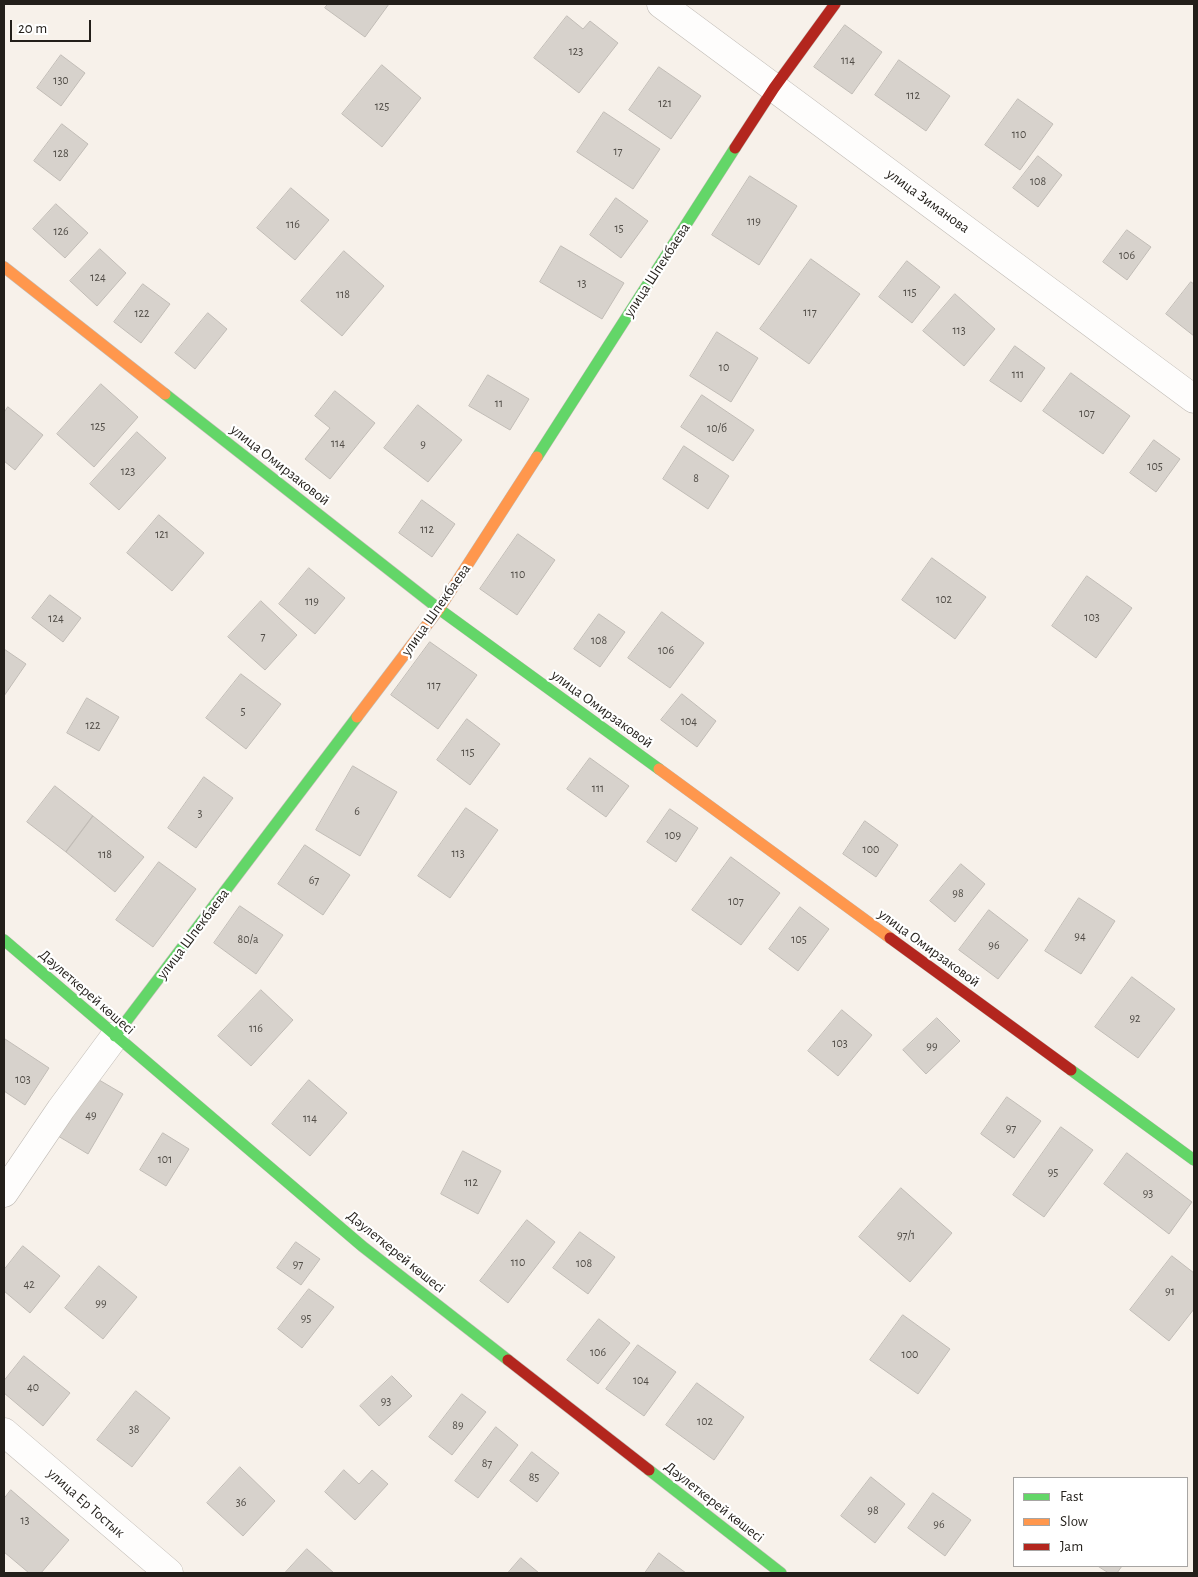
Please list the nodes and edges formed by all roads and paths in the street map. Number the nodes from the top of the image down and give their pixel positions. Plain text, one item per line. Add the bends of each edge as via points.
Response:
1 (661, 4) edge
2 (835, 4) edge
3 (774, 88) junction
4 (4, 267) edge
5 (1194, 398) edge
6 (439, 609) junction
7 (4, 940) edge
8 (115, 1036) junction
9 (1194, 1160) edge
10 (4, 1193) edge
11 (4, 1432) edge
12 (169, 1573) edge
13 (781, 1573) edge

1 - 3 street, улица Зиманова
2 - 3 street, улица Шпекбаева
3 - 5 street, улица Зиманова
3 - 6 street, улица Шпекбаева
4 - 6 street, улица Омирзаковой
6 - 8 street, улица Шпекбаева
6 - 9 street, улица Омирзаковой
7 - 8 street, Дәулеткерей көшесі
8 - 10 street, улица Шпекбаева
8 - 13 street, Дәулеткерей көшесі via 362,1246
11 - 12 street, улица Ер Тостык

